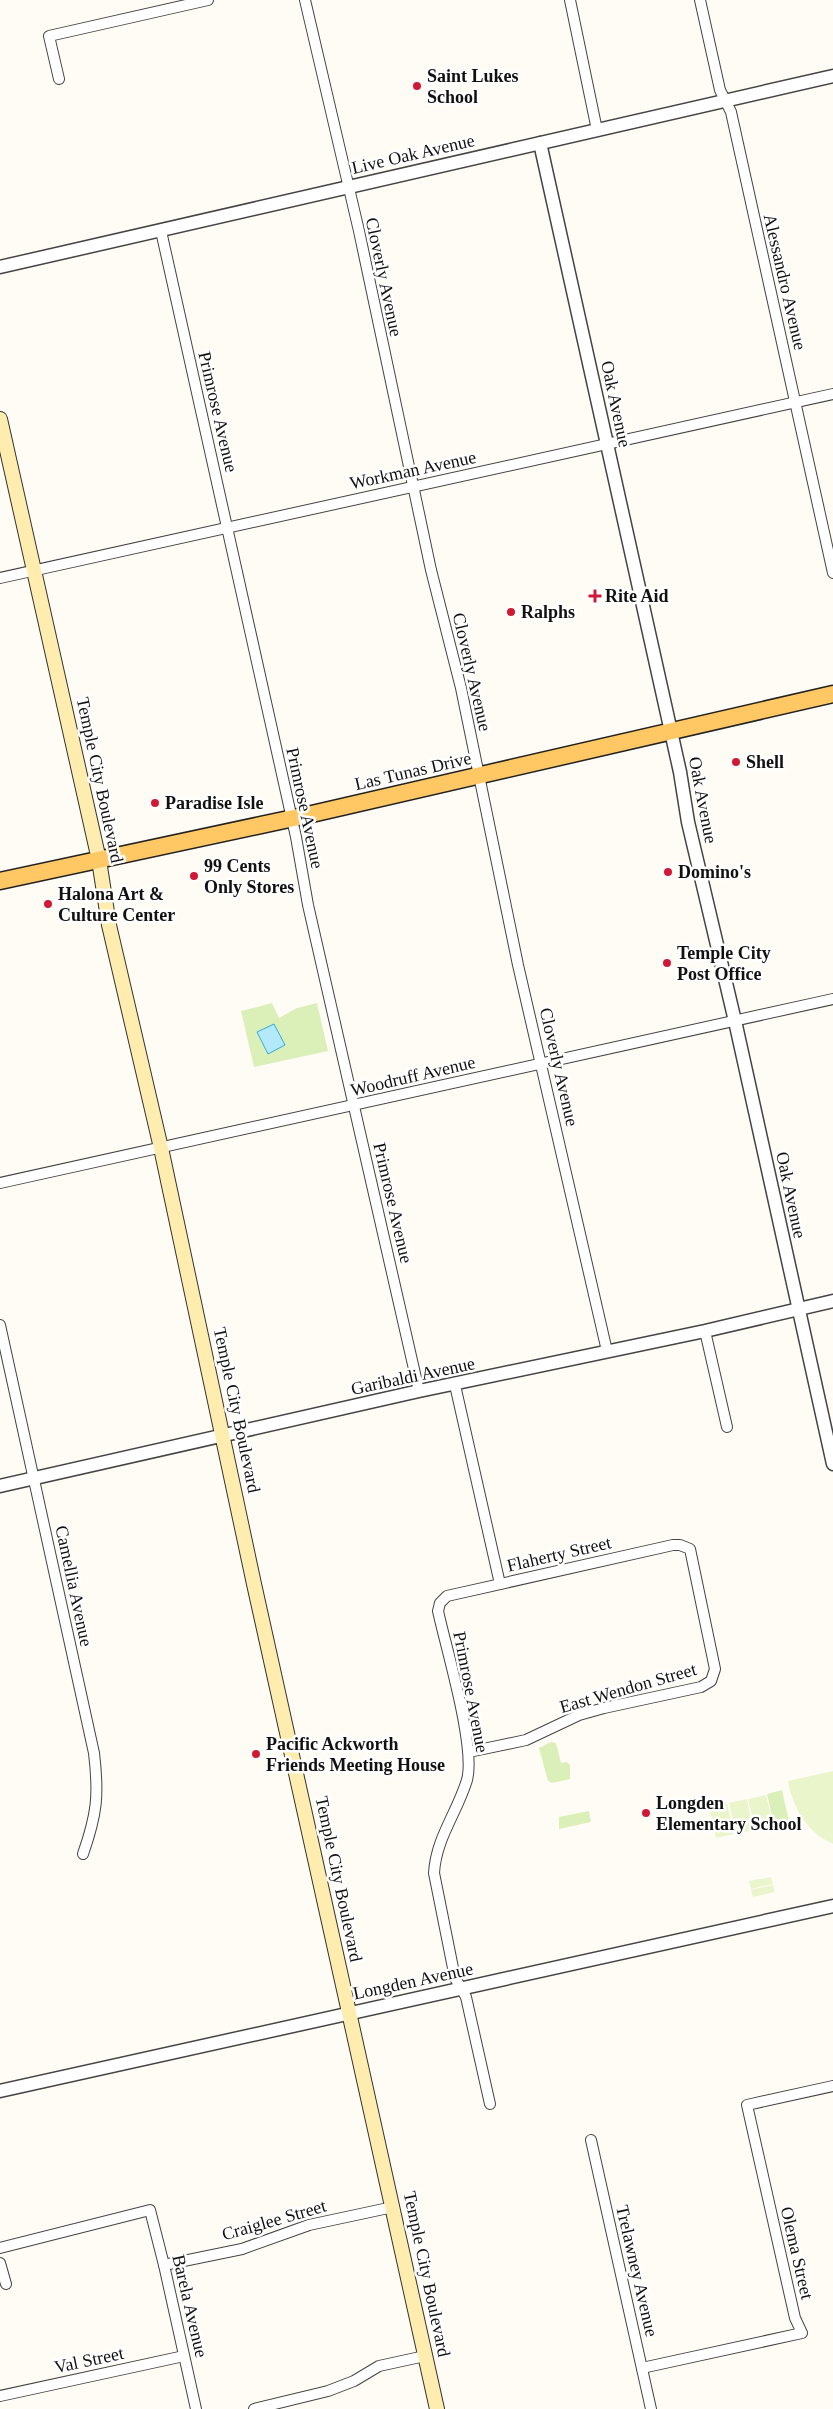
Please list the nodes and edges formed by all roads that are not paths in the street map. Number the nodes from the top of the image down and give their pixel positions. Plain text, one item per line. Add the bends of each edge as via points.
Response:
1 (208, 0) edge
2 (305, 0) edge
3 (570, 0) edge
4 (700, 0) edge
5 (833, 76) edge
6 (59, 79) dead end
7 (726, 101) junction
8 (597, 130) junction
9 (540, 144) junction
10 (348, 187) junction
11 (161, 230) junction
12 (0, 267) edge
13 (833, 394) edge
14 (795, 403) junction
15 (0, 419) edge
16 (607, 444) junction
17 (414, 487) junction
18 (227, 528) junction
19 (35, 571) junction
20 (833, 573) edge
21 (0, 578) edge
22 (833, 694) edge
23 (671, 732) junction
24 (479, 776) junction
25 (291, 819) junction
26 (99, 860) junction
27 (0, 881) edge
28 (833, 999) edge
29 (735, 1021) junction
30 (543, 1064) junction
31 (355, 1106) junction
32 (161, 1148) junction
33 (0, 1183) edge
34 (833, 1301) edge
35 (799, 1309) junction
36 (0, 1325) edge
37 (704, 1331) junction
38 (608, 1350) junction
39 (455, 1385) junction
40 (418, 1391) junction
41 (728, 1427) dead end
42 (223, 1436) junction
43 (833, 1464) edge
44 (34, 1478) junction
45 (0, 1486) edge
46 (500, 1584) junction
47 (440, 1603) joint
48 (711, 1681) joint
49 (469, 1752) junction
50 (83, 1854) dead end
51 (833, 1906) edge
52 (461, 1988) junction
53 (349, 2012) junction
54 (833, 2086) edge
55 (0, 2091) edge
56 (490, 2104) dead end
57 (591, 2140) dead end
58 (393, 2207) junction
59 (0, 2248) edge
60 (0, 2263) edge
61 (164, 2265) junction
62 (6, 2284) dead end
63 (184, 2356) junction
64 (425, 2356) junction
65 (642, 2368) junction
66 (0, 2396) edge
67 (196, 2409) edge
68 (254, 2409) edge
69 (437, 2409) edge
70 (651, 2409) edge

1 - 6 street via 49,36
2 - 10 street, Cloverly Avenue
3 - 8 street
4 - 7 street, Alessandro Avenue via 720,90
5 - 7 street, Live Oak Avenue
7 - 8 street, Live Oak Avenue
7 - 14 street, Alessandro Avenue
8 - 9 street, Live Oak Avenue
9 - 10 street, Live Oak Avenue
9 - 16 street, Oak Avenue
10 - 11 street, Live Oak Avenue
10 - 17 street, Cloverly Avenue
11 - 12 street, Live Oak Avenue
11 - 18 street, Primrose Avenue
13 - 14 street, Workman Avenue
14 - 16 street, Workman Avenue
14 - 20 street, Alessandro Avenue
15 - 19 main road, Temple City Boulevard
16 - 17 street, Workman Avenue
16 - 23 street, Oak Avenue
17 - 18 street, Workman Avenue
17 - 24 street, Cloverly Avenue
18 - 19 street, Workman Avenue
18 - 25 street, Primrose Avenue
19 - 21 street, Workman Avenue
19 - 26 main road, Temple City Boulevard
22 - 23 main road, Las Tunas Drive
23 - 24 main road, Las Tunas Drive
23 - 29 street, Oak Avenue via 688,822
24 - 25 main road, Las Tunas Drive
24 - 30 street, Cloverly Avenue via 518,965
25 - 26 main road, Las Tunas Drive
25 - 31 street, Primrose Avenue
26 - 27 main road, Las Tunas Drive
26 - 32 main road, Temple City Boulevard via 111,932
28 - 29 street, Woodruff Avenue
29 - 30 street, Woodruff Avenue
29 - 35 street, Oak Avenue
30 - 31 street, Woodruff Avenue
30 - 38 street, Cloverly Avenue
31 - 32 street, Woodruff Avenue
31 - 40 street, Primrose Avenue
32 - 33 street, Woodruff Avenue
32 - 42 main road, Temple City Boulevard
34 - 35 street, Garibaldi Avenue
35 - 37 street, Garibaldi Avenue
35 - 43 street, Oak Avenue
36 - 44 street, Camellia Avenue
37 - 38 street, Garibaldi Avenue
37 - 41 street
38 - 39 street, Garibaldi Avenue
39 - 40 street, Garibaldi Avenue
39 - 46 street
40 - 42 street, Garibaldi Avenue
42 - 44 street, Garibaldi Avenue
42 - 53 main road, Temple City Boulevard
44 - 45 street, Garibaldi Avenue
44 - 50 street, Camellia Avenue via 94,1753 97,1809
46 - 47 street, Flaherty Street via 447,1596
46 - 48 street, Flaherty Street via 673,1545 687,1546 692,1554 715,1669
47 - 49 street, Primrose Avenue via 438,1610
48 - 49 street, East Wendon Street via 701,1687 579,1715 526,1740
49 - 52 street, Primrose Avenue via 467,1780 441,1836 434,1873 455,1978
51 - 52 street, Longden Avenue
52 - 53 street, Longden Avenue
52 - 56 street, Primrose Avenue via 466,1997
53 - 55 street, Longden Avenue
53 - 58 main road, Temple City Boulevard
54 - 65 street, Olema Street via 747,2105 795,2318 802,2333
57 - 65 street, Trelawney Avenue
58 - 61 street, Craiglee Street via 309,2225 242,2248
58 - 64 main road, Temple City Boulevard
59 - 61 street, Barela Avenue via 150,2210
60 - 62 street
61 - 63 street, Barela Avenue
63 - 66 street, Val Street
63 - 67 street, Barela Avenue
64 - 68 street via 379,2366 328,2391
64 - 69 main road, Temple City Boulevard
65 - 70 street, Trelawney Avenue

